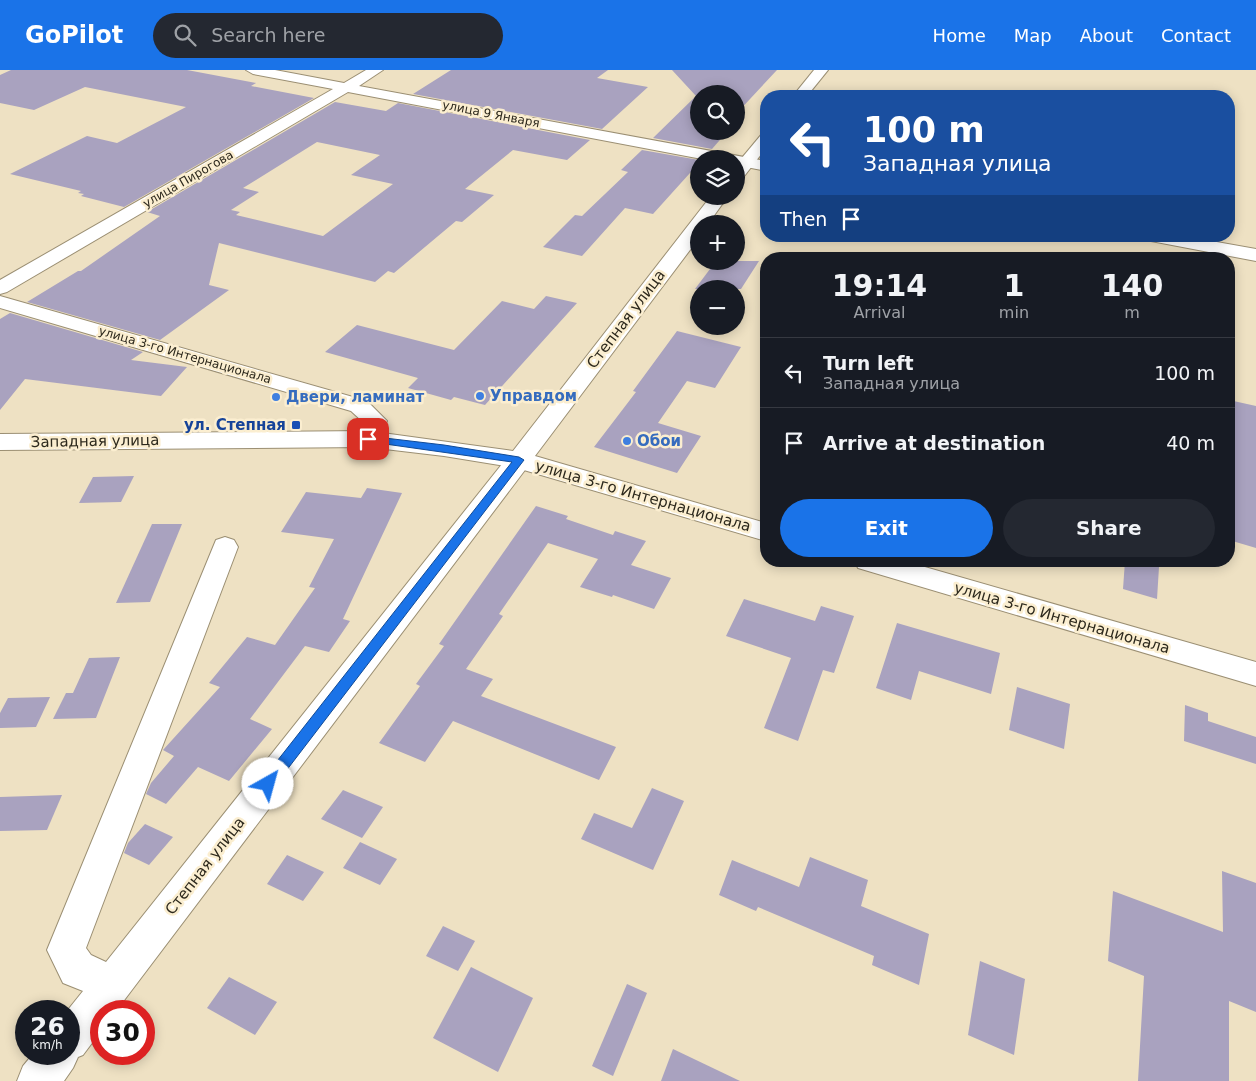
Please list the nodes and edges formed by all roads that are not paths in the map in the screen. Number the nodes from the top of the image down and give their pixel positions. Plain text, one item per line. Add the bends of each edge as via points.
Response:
1 (253, 70) edge
2 (376, 70) edge
3 (821, 70) edge
4 (346, 87) junction
5 (805, 90) edge
6 (760, 144) edge
7 (690, 152) edge
8 (745, 157) edge
9 (745, 162) edge
10 (760, 165) edge
11 (690, 236) edge
12 (1184, 242) edge
13 (1256, 255) edge
14 (0, 288) edge
15 (0, 302) edge
16 (368, 439) junction
17 (0, 442) edge
18 (519, 460) junction
19 (760, 530) edge
20 (224, 547) dead end
21 (889, 567) edge
22 (1256, 674) edge
23 (113, 984) junction
24 (80, 1027) edge
25 (50, 1065) edge
26 (38, 1081) edge

1 - 4 street, улица 9 Января
2 - 4 street, улица Пирогова
3 - 5 street
4 - 7 street, улица 9 Января
4 - 14 street, улица Пирогова
6 - 8 street
9 - 10 street
11 - 18 street, Степная улица
12 - 13 street
15 - 16 street, улица 3-го Интернационала via 359,406 375,422
16 - 17 street, Западная улица
16 - 18 street, Западная улица
18 - 19 street, улица 3-го Интернационала
18 - 23 street, Степная улица
20 - 23 street via 66,950 77,969
21 - 22 street, улица 3-го Интернационала
23 - 24 street, Степная улица
25 - 26 street

